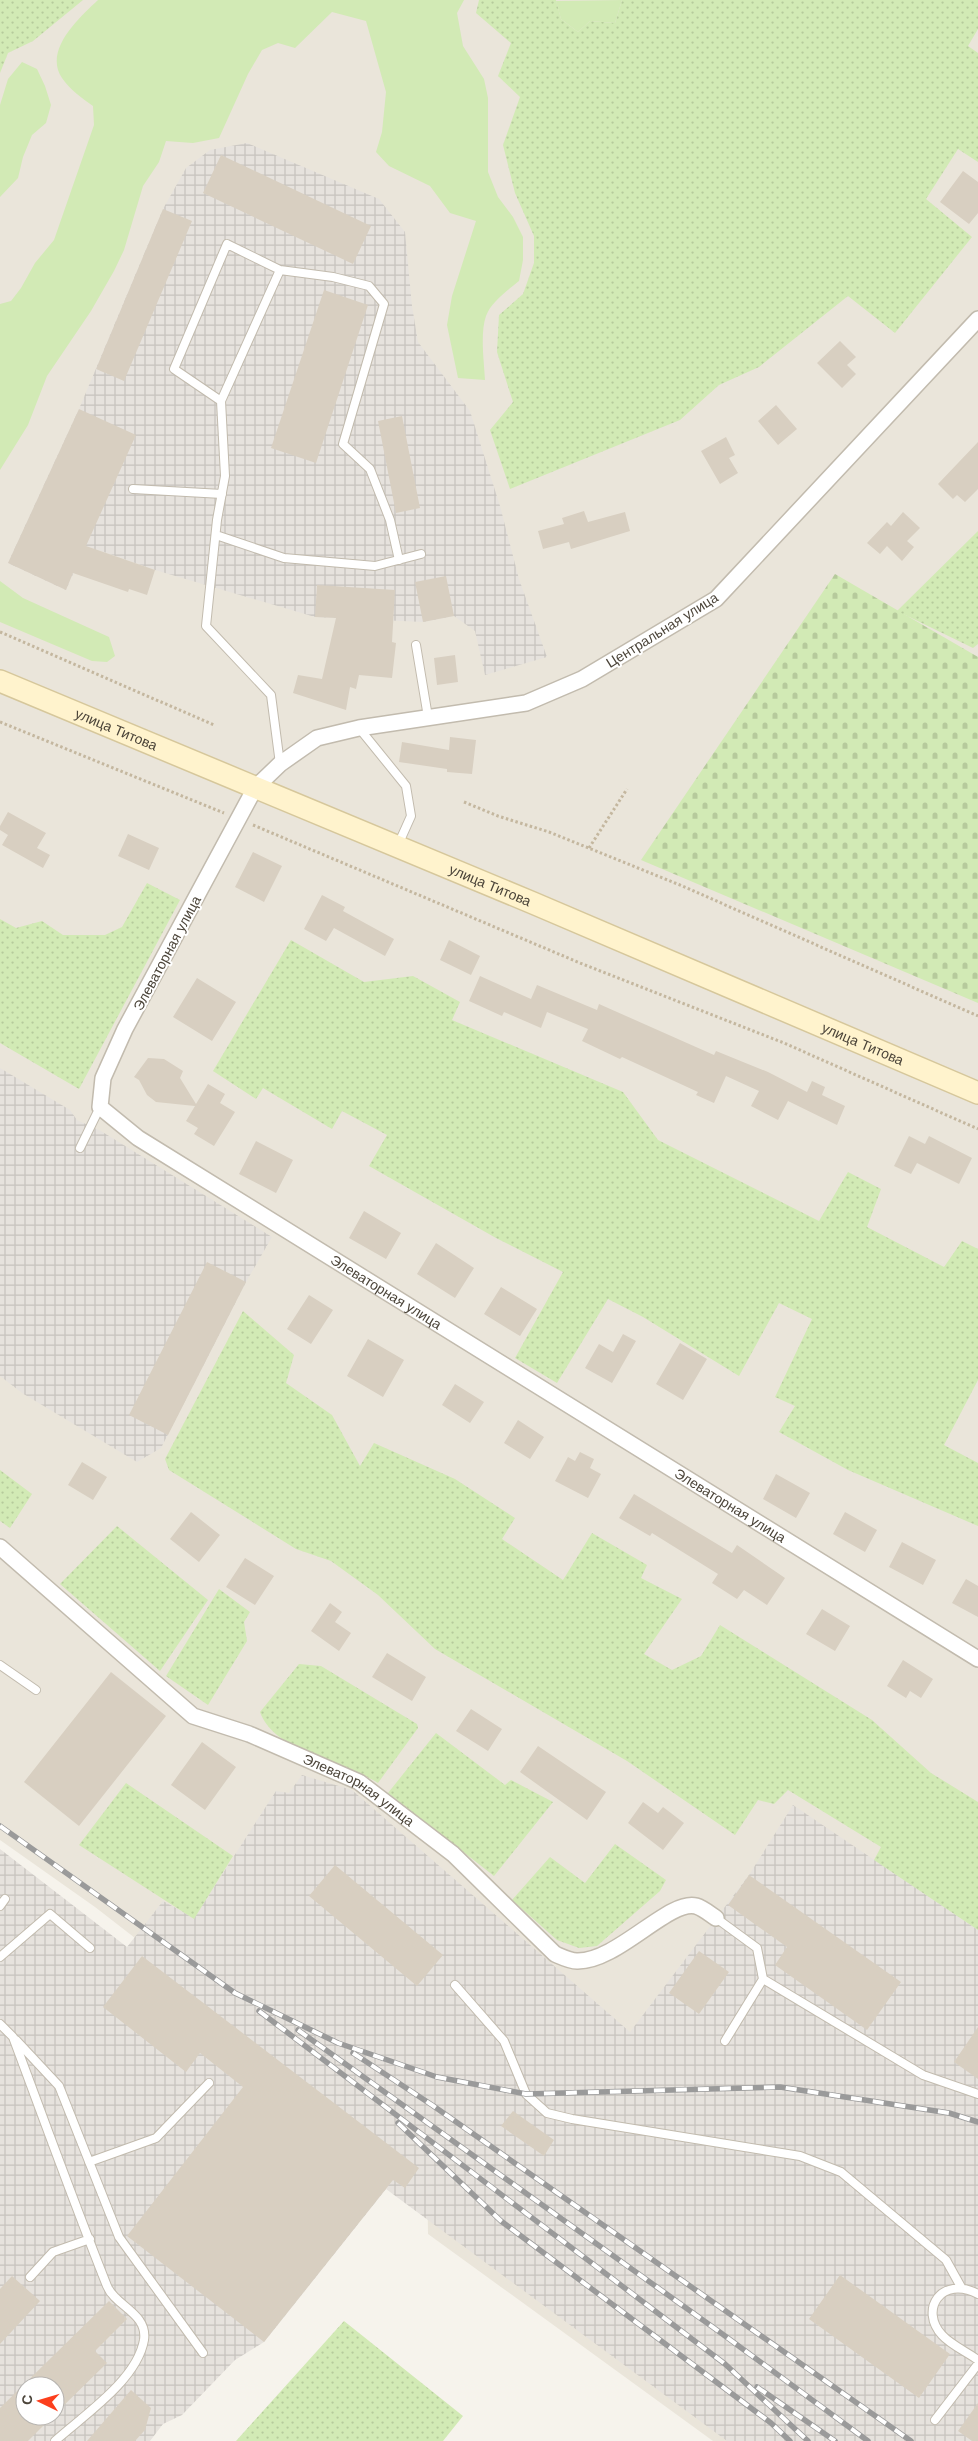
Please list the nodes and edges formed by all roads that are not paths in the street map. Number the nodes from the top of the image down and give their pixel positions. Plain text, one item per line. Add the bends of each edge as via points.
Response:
1 (280, 270) junction
2 (978, 319) edge
3 (221, 401) junction
4 (133, 489) dead end
5 (222, 494) junction
6 (216, 534) junction
7 (421, 554) dead end
8 (398, 560) junction
9 (416, 646) dead end
10 (0, 681) edge
11 (428, 717) junction
12 (359, 728) junction
13 (280, 764) junction
14 (255, 788) junction
15 (397, 847) junction
16 (978, 1093) edge
17 (100, 1107) junction
18 (80, 1148) dead end
19 (0, 1547) edge
20 (978, 1659) edge
21 (0, 1665) edge
22 (36, 1690) dead end
23 (716, 1918) joint
24 (90, 1948) dead end
25 (0, 1957) edge
26 (763, 1979) junction
27 (455, 1985) dead end
28 (0, 2024) edge
29 (13, 2037) junction
30 (725, 2040) dead end
31 (209, 2083) dead end
32 (978, 2094) edge
33 (89, 2162) junction
34 (90, 2239) junction
35 (30, 2277) dead end
36 (961, 2287) junction
37 (978, 2294) edge
38 (203, 2352) dead end
39 (978, 2360) edge
40 (978, 2364) edge
41 (935, 2420) dead end
42 (55, 2441) edge

1 - 3 lane
1 - 3 lane via 227,244 174,368
1 - 8 lane via 369,286 384,304 343,444 370,469 390,520
2 - 11 street, Центральная улица via 716,599 582,680 534,700
3 - 5 lane via 225,476
4 - 5 lane
5 - 6 lane
6 - 8 lane via 284,558 376,566
6 - 13 lane via 206,626 272,695
7 - 8 lane
9 - 11 lane
10 - 14 main road, улица Титова
11 - 12 street, Центральная улица
12 - 13 street, Центральная улица via 317,738
12 - 15 lane via 406,786 411,816
13 - 14 street, Центральная улица
14 - 15 main road, улица Титова
14 - 17 street, Элеваторная улица via 125,1029 103,1078
15 - 16 main road, улица Титова
17 - 18 lane
17 - 20 street, Элеваторная улица via 138,1138
19 - 23 street, Элеваторная улица via 192,1716 250,1734 359,1782 453,1854 555,1954 576,1961 597,1958 682,1906 697,1906
21 - 22 lane
23 - 26 lane via 757,1948
24 - 25 lane via 50,1914
26 - 30 lane
26 - 32 lane via 923,2075
27 - 36 lane via 504,2041 526,2094 547,2113 800,2156 841,2172 946,2260
28 - 29 lane
29 - 33 lane via 59,2086
29 - 34 lane
31 - 33 lane via 156,2138
33 - 38 lane via 119,2237
34 - 35 lane via 53,2252
34 - 42 lane via 108,2289 141,2321 144,2338 137,2359 124,2378
36 - 37 lane
36 - 39 lane via 948,2288 937,2296 933,2315 942,2335
40 - 41 lane

